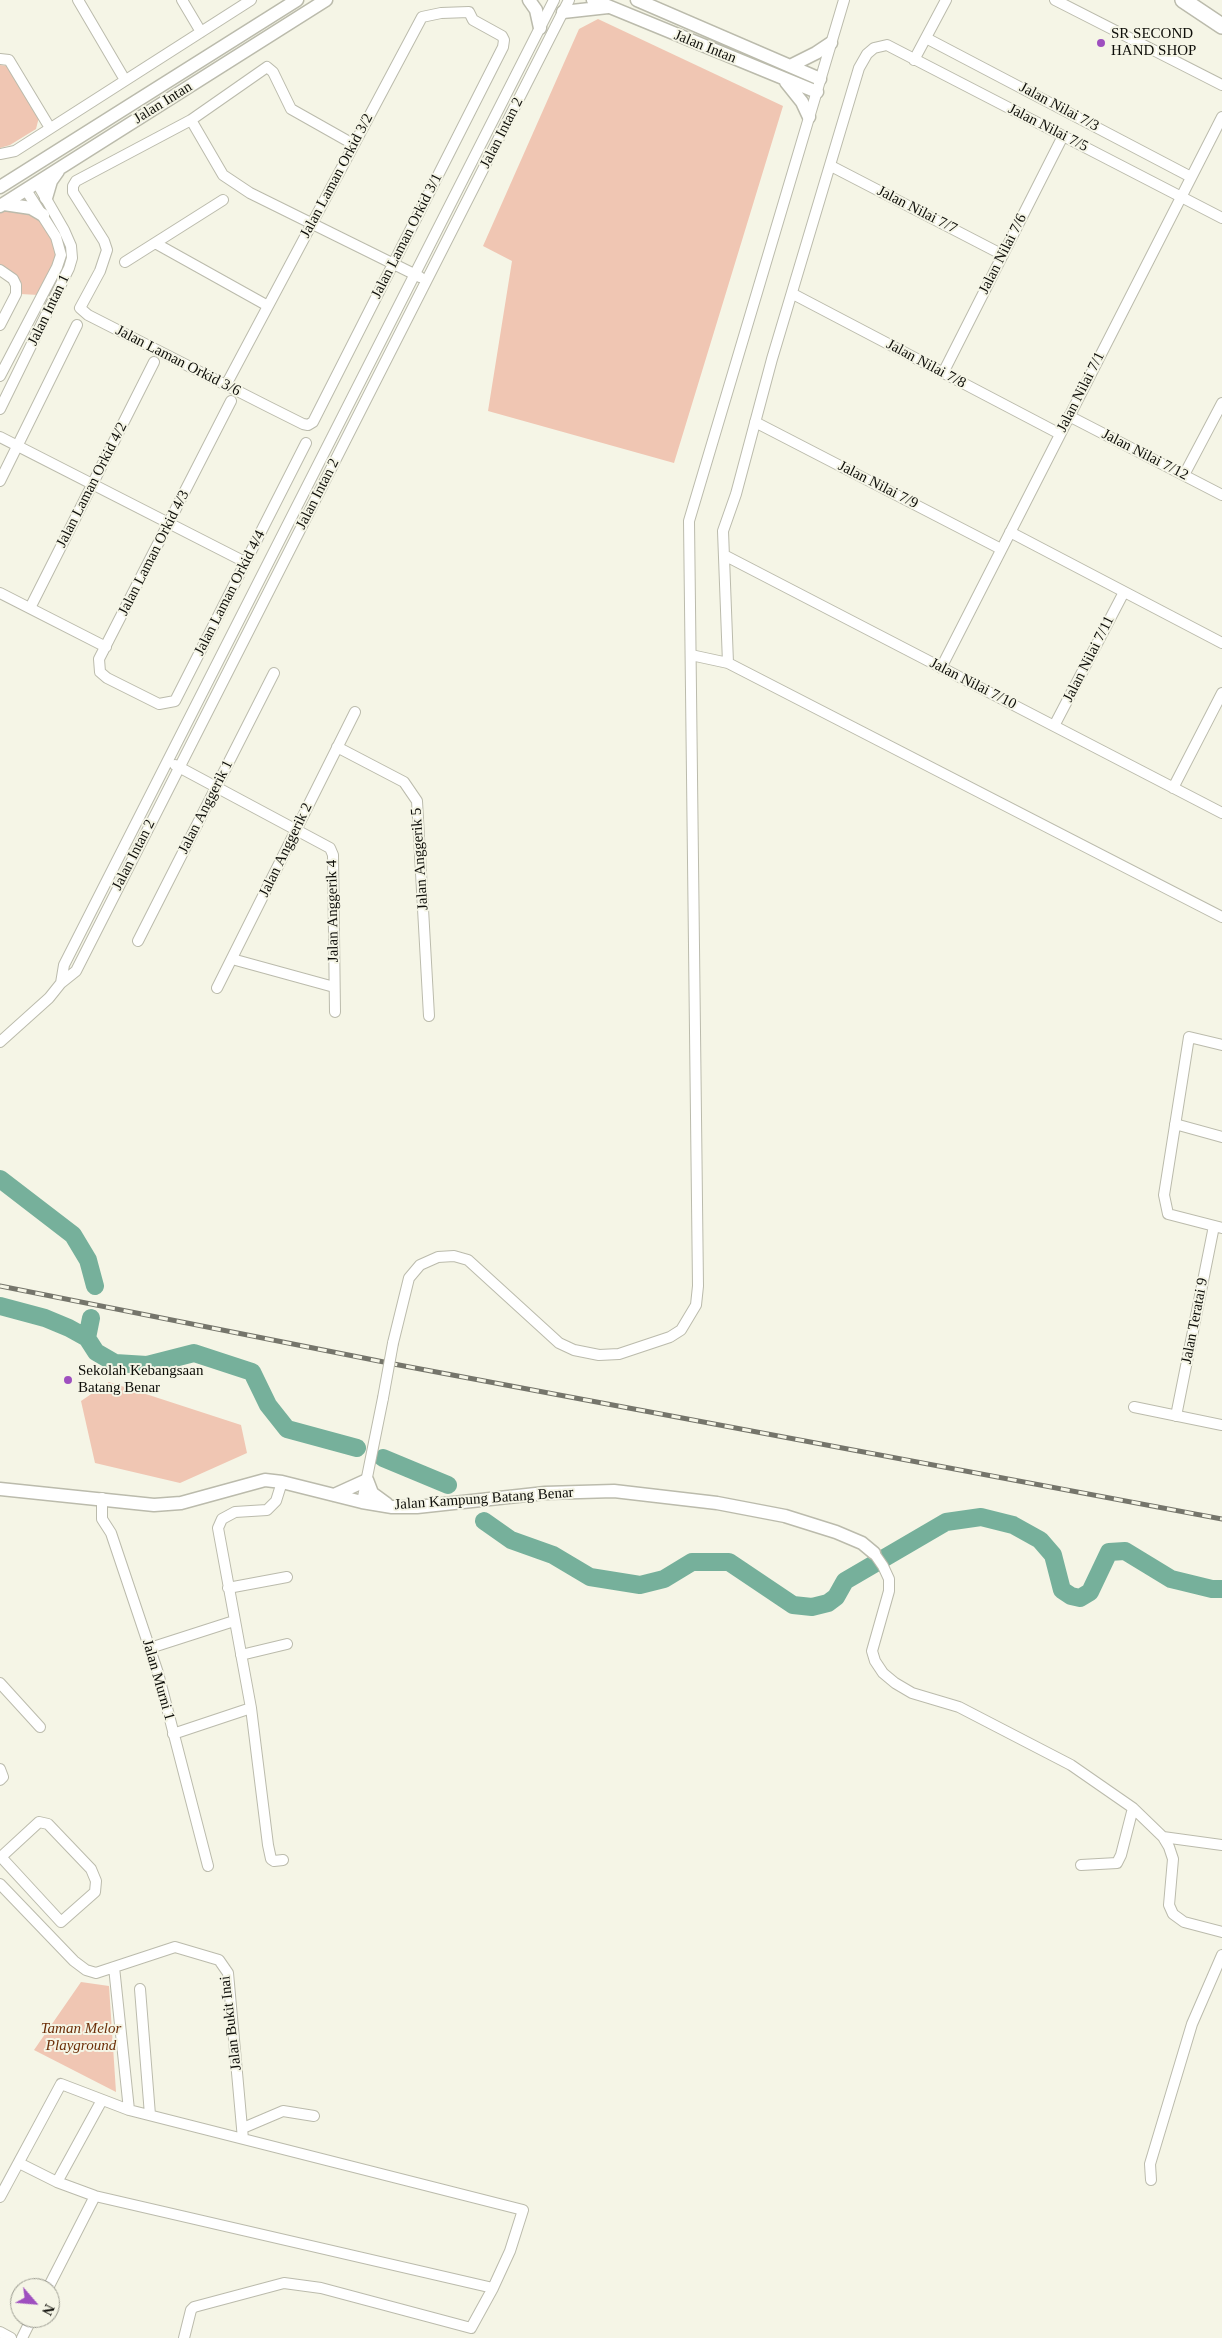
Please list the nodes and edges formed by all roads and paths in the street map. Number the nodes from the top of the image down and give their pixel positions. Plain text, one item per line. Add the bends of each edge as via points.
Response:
1 (78, 0) edge
2 (182, 0) edge
3 (252, 0) edge
4 (297, 0) edge
5 (326, 0) edge
6 (529, 0) edge
7 (554, 0) edge
8 (569, 0) edge
9 (594, 0) edge
10 (637, 0) edge
11 (844, 0) edge
12 (946, 0) edge
13 (1055, 0) edge
14 (1183, 0) edge
15 (608, 7) junction
16 (563, 12) junction
17 (473, 20) joint
18 (1222, 26) edge
19 (540, 28) junction
20 (201, 32) junction
21 (926, 38) junction
22 (831, 43) junction
23 (0, 59) edge
24 (914, 60) junction
25 (790, 66) junction
26 (782, 78) junction
27 (820, 79) junction
28 (125, 80) junction
29 (1222, 85) edge
30 (816, 92) junction
31 (809, 117) junction
32 (1222, 117) edge
33 (190, 120) junction
34 (50, 128) junction
35 (1063, 136) junction
36 (353, 144) junction
37 (0, 154) edge
38 (831, 166) junction
39 (29, 168) junction
40 (59, 169) junction
41 (17, 176) junction
42 (1191, 177) junction
43 (32, 186) junction
44 (0, 187) edge
45 (1181, 197) junction
46 (46, 198) junction
47 (223, 200) dead end
48 (2, 205) edge
49 (42, 216) junction
50 (1222, 218) edge
51 (312, 224) junction
52 (155, 243) junction
53 (1003, 255) junction
54 (125, 262) dead end
55 (394, 264) junction
56 (0, 270) edge
57 (416, 275) junction
58 (426, 280) junction
59 (793, 294) junction
60 (268, 306) junction
61 (0, 325) edge
62 (77, 325) dead end
63 (154, 362) dead end
64 (943, 373) junction
65 (0, 376) edge
66 (226, 385) junction
67 (231, 401) dead end
68 (1222, 403) edge
69 (269, 407) joint
70 (0, 409) edge
71 (1069, 416) junction
72 (755, 422) junction
73 (1060, 434) junction
74 (0, 437) edge
75 (306, 443) dead end
76 (18, 446) junction
77 (1184, 475) junction
78 (0, 481) edge
79 (93, 484) junction
80 (1222, 495) edge
81 (170, 523) junction
82 (1010, 532) junction
83 (1001, 549) junction
84 (724, 555) junction
85 (245, 562) junction
86 (1124, 592) junction
87 (0, 593) edge
88 (30, 608) junction
89 (1222, 643) edge
90 (106, 647) junction
91 (691, 655) junction
92 (728, 663) junction
93 (941, 668) junction
94 (274, 672) dead end
95 (132, 691) joint
96 (1222, 693) edge
97 (355, 712) dead end
98 (1054, 726) junction
99 (337, 747) junction
100 (167, 761) junction
101 (179, 767) junction
102 (216, 787) junction
103 (1173, 788) junction
104 (1222, 813) edge
105 (297, 829) junction
106 (1222, 917) edge
107 (138, 941) dead end
108 (232, 959) junction
109 (61, 983) junction
110 (334, 987) junction
111 (218, 988) dead end
112 (335, 1012) dead end
113 (429, 1016) dead end
114 (0, 1042) edge
115 (1222, 1045) edge
116 (1175, 1124) junction
117 (1222, 1136) edge
118 (1218, 1227) edge
119 (1134, 1407) dead end
120 (1176, 1416) junction
121 (1222, 1426) edge
122 (366, 1480) junction
123 (282, 1482) junction
124 (0, 1489) edge
125 (334, 1495) junction
126 (102, 1498) junction
127 (362, 1502) junction
128 (392, 1507) junction
129 (874, 1553) joint
130 (287, 1577) dead end
131 (228, 1588) junction
132 (234, 1621) junction
133 (287, 1644) dead end
134 (150, 1648) junction
135 (240, 1655) junction
136 (0, 1683) edge
137 (251, 1708) junction
138 (40, 1728) dead end
139 (173, 1734) junction
140 (0, 1769) edge
141 (0, 1780) edge
142 (1133, 1808) junction
143 (1163, 1837) junction
144 (1222, 1845) edge
145 (0, 1857) edge
146 (283, 1860) dead end
147 (1081, 1865) dead end
148 (208, 1866) dead end
149 (0, 1884) edge
150 (1222, 1932) edge
151 (1222, 1955) edge
152 (114, 1967) junction
153 (140, 1989) dead end
154 (102, 2100) junction
155 (129, 2110) junction
156 (150, 2115) junction
157 (314, 2116) dead end
158 (243, 2128) junction
159 (243, 2139) junction
160 (19, 2163) junction
161 (1151, 2180) dead end
162 (57, 2182) junction
163 (96, 2196) junction
164 (0, 2197) edge
165 (53, 2278) edge
166 (493, 2288) junction
167 (0, 2332) edge
168 (11, 2338) edge
169 (184, 2338) edge

1 - 28 street
2 - 20 street
3 - 20 street
4 - 39 street, Jalan Intan
5 - 40 street, Jalan Intan
6 - 19 street via 536,10
7 - 19 street, Jalan Intan 2
8 - 16 street, Jalan Intan 2
9 - 15 street, Jalan Intan
10 - 25 street, Jalan Intan
11 - 22 street
12 - 21 street
13 - 29 street
14 - 18 main road
15 - 16 street
15 - 26 street, Jalan Intan
16 - 58 street, Jalan Intan 2
17 - 36 street, Jalan Laman Orkid 3/2 via 469,12 422,17
17 - 55 street, Jalan Laman Orkid 3/1 via 502,36 503,47
19 - 57 street, Jalan Intan 2
20 - 28 street
21 - 24 street
21 - 42 street, Jalan Nilai 7/3
22 - 25 street
22 - 27 street
23 - 34 street via 9,60
24 - 35 street, Jalan Nilai 7/5
24 - 38 street, Jalan Nilai 7/5 via 887,45 874,48 867,54 859,68
25 - 27 street, Jalan Intan
26 - 30 street, Jalan Intan
26 - 31 street via 802,102
27 - 30 street
28 - 34 street
30 - 31 street
31 - 91 street via 689,522
32 - 42 street, Jalan Nilai 7/1
33 - 36 street via 267,67 273,72 290,109
33 - 51 street via 223,175 250,193
33 - 66 street, Jalan Laman Orkid 3/6 via 76,181 73,186 73,192 107,250 100,271 80,308
34 - 37 street via 15,150
35 - 45 street, Jalan Nilai 7/5
35 - 53 street, Jalan Nilai 7/6
36 - 51 street, Jalan Laman Orkid 3/2
38 - 53 street, Jalan Nilai 7/7
38 - 59 street
39 - 41 street, Jalan Intan
39 - 43 street
40 - 43 street, Jalan Intan
40 - 46 street
41 - 43 street
41 - 44 street, Jalan Intan
42 - 45 street, Jalan Nilai 7/1
43 - 46 street, Jalan Intan 1
43 - 48 street, Jalan Intan
43 - 49 street, Jalan Intan 1
45 - 50 street, Jalan Nilai 7/5
45 - 71 street, Jalan Nilai 7/1
46 - 70 street, Jalan Intan 1 via 71,246 72,258
47 - 52 street
48 - 49 street via 31,208
49 - 65 street, Jalan Intan 1 via 56,237 61,255 58,267
51 - 55 street
51 - 60 street, Jalan Laman Orkid 3/2
52 - 54 street
52 - 60 street
53 - 64 street, Jalan Nilai 7/6
55 - 57 street
55 - 69 street, Jalan Laman Orkid 3/1 via 313,422 303,424
56 - 61 street via 13,278 16,285 16,294
57 - 58 street
57 - 100 street, Jalan Intan 2
58 - 101 street, Jalan Intan 2
59 - 64 street, Jalan Nilai 7/8
59 - 72 street
60 - 66 street, Jalan Laman Orkid 3/2
62 - 76 street
63 - 79 street, Jalan Laman Orkid 4/2
64 - 73 street, Jalan Nilai 7/8
66 - 69 street, Jalan Laman Orkid 3/6
67 - 81 street, Jalan Laman Orkid 4/3
68 - 77 street
71 - 73 street, Jalan Nilai 7/1
71 - 77 street, Jalan Nilai 7/12
72 - 83 street, Jalan Nilai 7/9
72 - 84 street via 723,531
73 - 82 street, Jalan Nilai 7/1
74 - 76 street
75 - 85 street, Jalan Laman Orkid 4/4
76 - 78 street
76 - 79 street
77 - 80 street, Jalan Nilai 7/12
79 - 81 street
79 - 88 street, Jalan Laman Orkid 4/2
81 - 85 street
81 - 90 street, Jalan Laman Orkid 4/3
82 - 83 street, Jalan Nilai 7/1
82 - 86 street
83 - 93 street, Jalan Nilai 7/1
84 - 92 street
84 - 93 street, Jalan Nilai 7/10
85 - 95 street, Jalan Laman Orkid 4/4 via 175,701 159,704
86 - 89 street
86 - 98 street, Jalan Nilai 7/11
87 - 88 street
88 - 90 street
90 - 95 street, Jalan Laman Orkid 4/3 via 99,659 100,672
91 - 92 street
91 - 122 street, bridge via 696,1305 681,1330 670,1337 619,1354 599,1355 559,1343 468,1260 454,1256 438,1257 420,1265 409,1278
92 - 106 street
93 - 98 street, Jalan Nilai 7/10
94 - 102 street, Jalan Anggerik 1
96 - 103 street
97 - 99 street, Jalan Anggerik 2
98 - 103 street, Jalan Nilai 7/10
99 - 105 street, Jalan Anggerik 2
99 - 113 street, Jalan Anggerik 5 via 404,782 417,801
100 - 101 street, Jalan Anggerik 4
100 - 109 street, Jalan Intan 2 via 64,965
101 - 102 street, Jalan Anggerik 4
101 - 109 street, Jalan Intan 2 via 76,971
102 - 105 street, Jalan Anggerik 4
102 - 107 street, Jalan Anggerik 1
103 - 104 street, Jalan Nilai 7/10
105 - 108 street, Jalan Anggerik 2
105 - 110 street, Jalan Anggerik 4 via 330,848 333,855
108 - 110 street
108 - 111 street, Jalan Anggerik 2
109 - 114 street, Jalan Intan 2
110 - 112 street, Jalan Anggerik 4
115 - 116 street via 1189,1037
116 - 117 street
116 - 118 street via 1164,1195 1168,1214
118 - 120 street, Jalan Teratai 9
119 - 120 street
120 - 121 street
122 - 125 street
122 - 127 street
122 - 128 street via 372,1493
123 - 125 street, Jalan Kampung Batang Benar
123 - 126 street, Jalan Kampung Batang Benar via 265,1480 181,1503 154,1505
123 - 131 street via 276,1500 268,1510 235,1512 222,1519 218,1528
124 - 126 street, Jalan Kampung Batang Benar
125 - 127 street, Jalan Kampung Batang Benar
126 - 134 street, Jalan Murni 1 via 102,1519 111,1533
127 - 128 street, Jalan Kampung Batang Benar
128 - 129 street, Jalan Kampung Batang Benar via 545,1493 614,1491 717,1503 785,1516 862,1543
129 - 142 street via 889,1579 889,1591 872,1651 883,1673 912,1693 959,1707 1071,1765
130 - 131 street
131 - 132 street
132 - 134 street
132 - 135 street
133 - 135 street
134 - 139 street, Jalan Murni 1
135 - 137 street
136 - 138 street
137 - 139 street
137 - 146 street via 268,1845 271,1859
139 - 148 street, Jalan Murni 1
140 - 141 street
142 - 143 street
142 - 147 street via 1117,1864
143 - 144 street
143 - 150 street via 1172,1859 1169,1905 1173,1914 1184,1922
145 - 145 street via 39,1822 48,1824 91,1869 96,1881 95,1892 61,1922
149 - 152 street, Jalan Bukit Inai via 81,1967 96,1972
151 - 161 street via 1192,2024 1150,2164
152 - 155 street
152 - 158 street, Jalan Bukit Inai via 175,1947 219,1960 228,1974
153 - 156 street
154 - 155 street
154 - 160 street via 61,2084
154 - 162 street
155 - 156 street
156 - 159 street
157 - 158 street via 282,2111
158 - 159 street, Jalan Bukit Inai
159 - 166 street via 523,2210 510,2251
160 - 162 street
160 - 164 street
162 - 163 street
163 - 165 street
163 - 166 street
166 - 169 street via 471,2328 321,2288 284,2284 194,2307 190,2310
167 - 168 street

